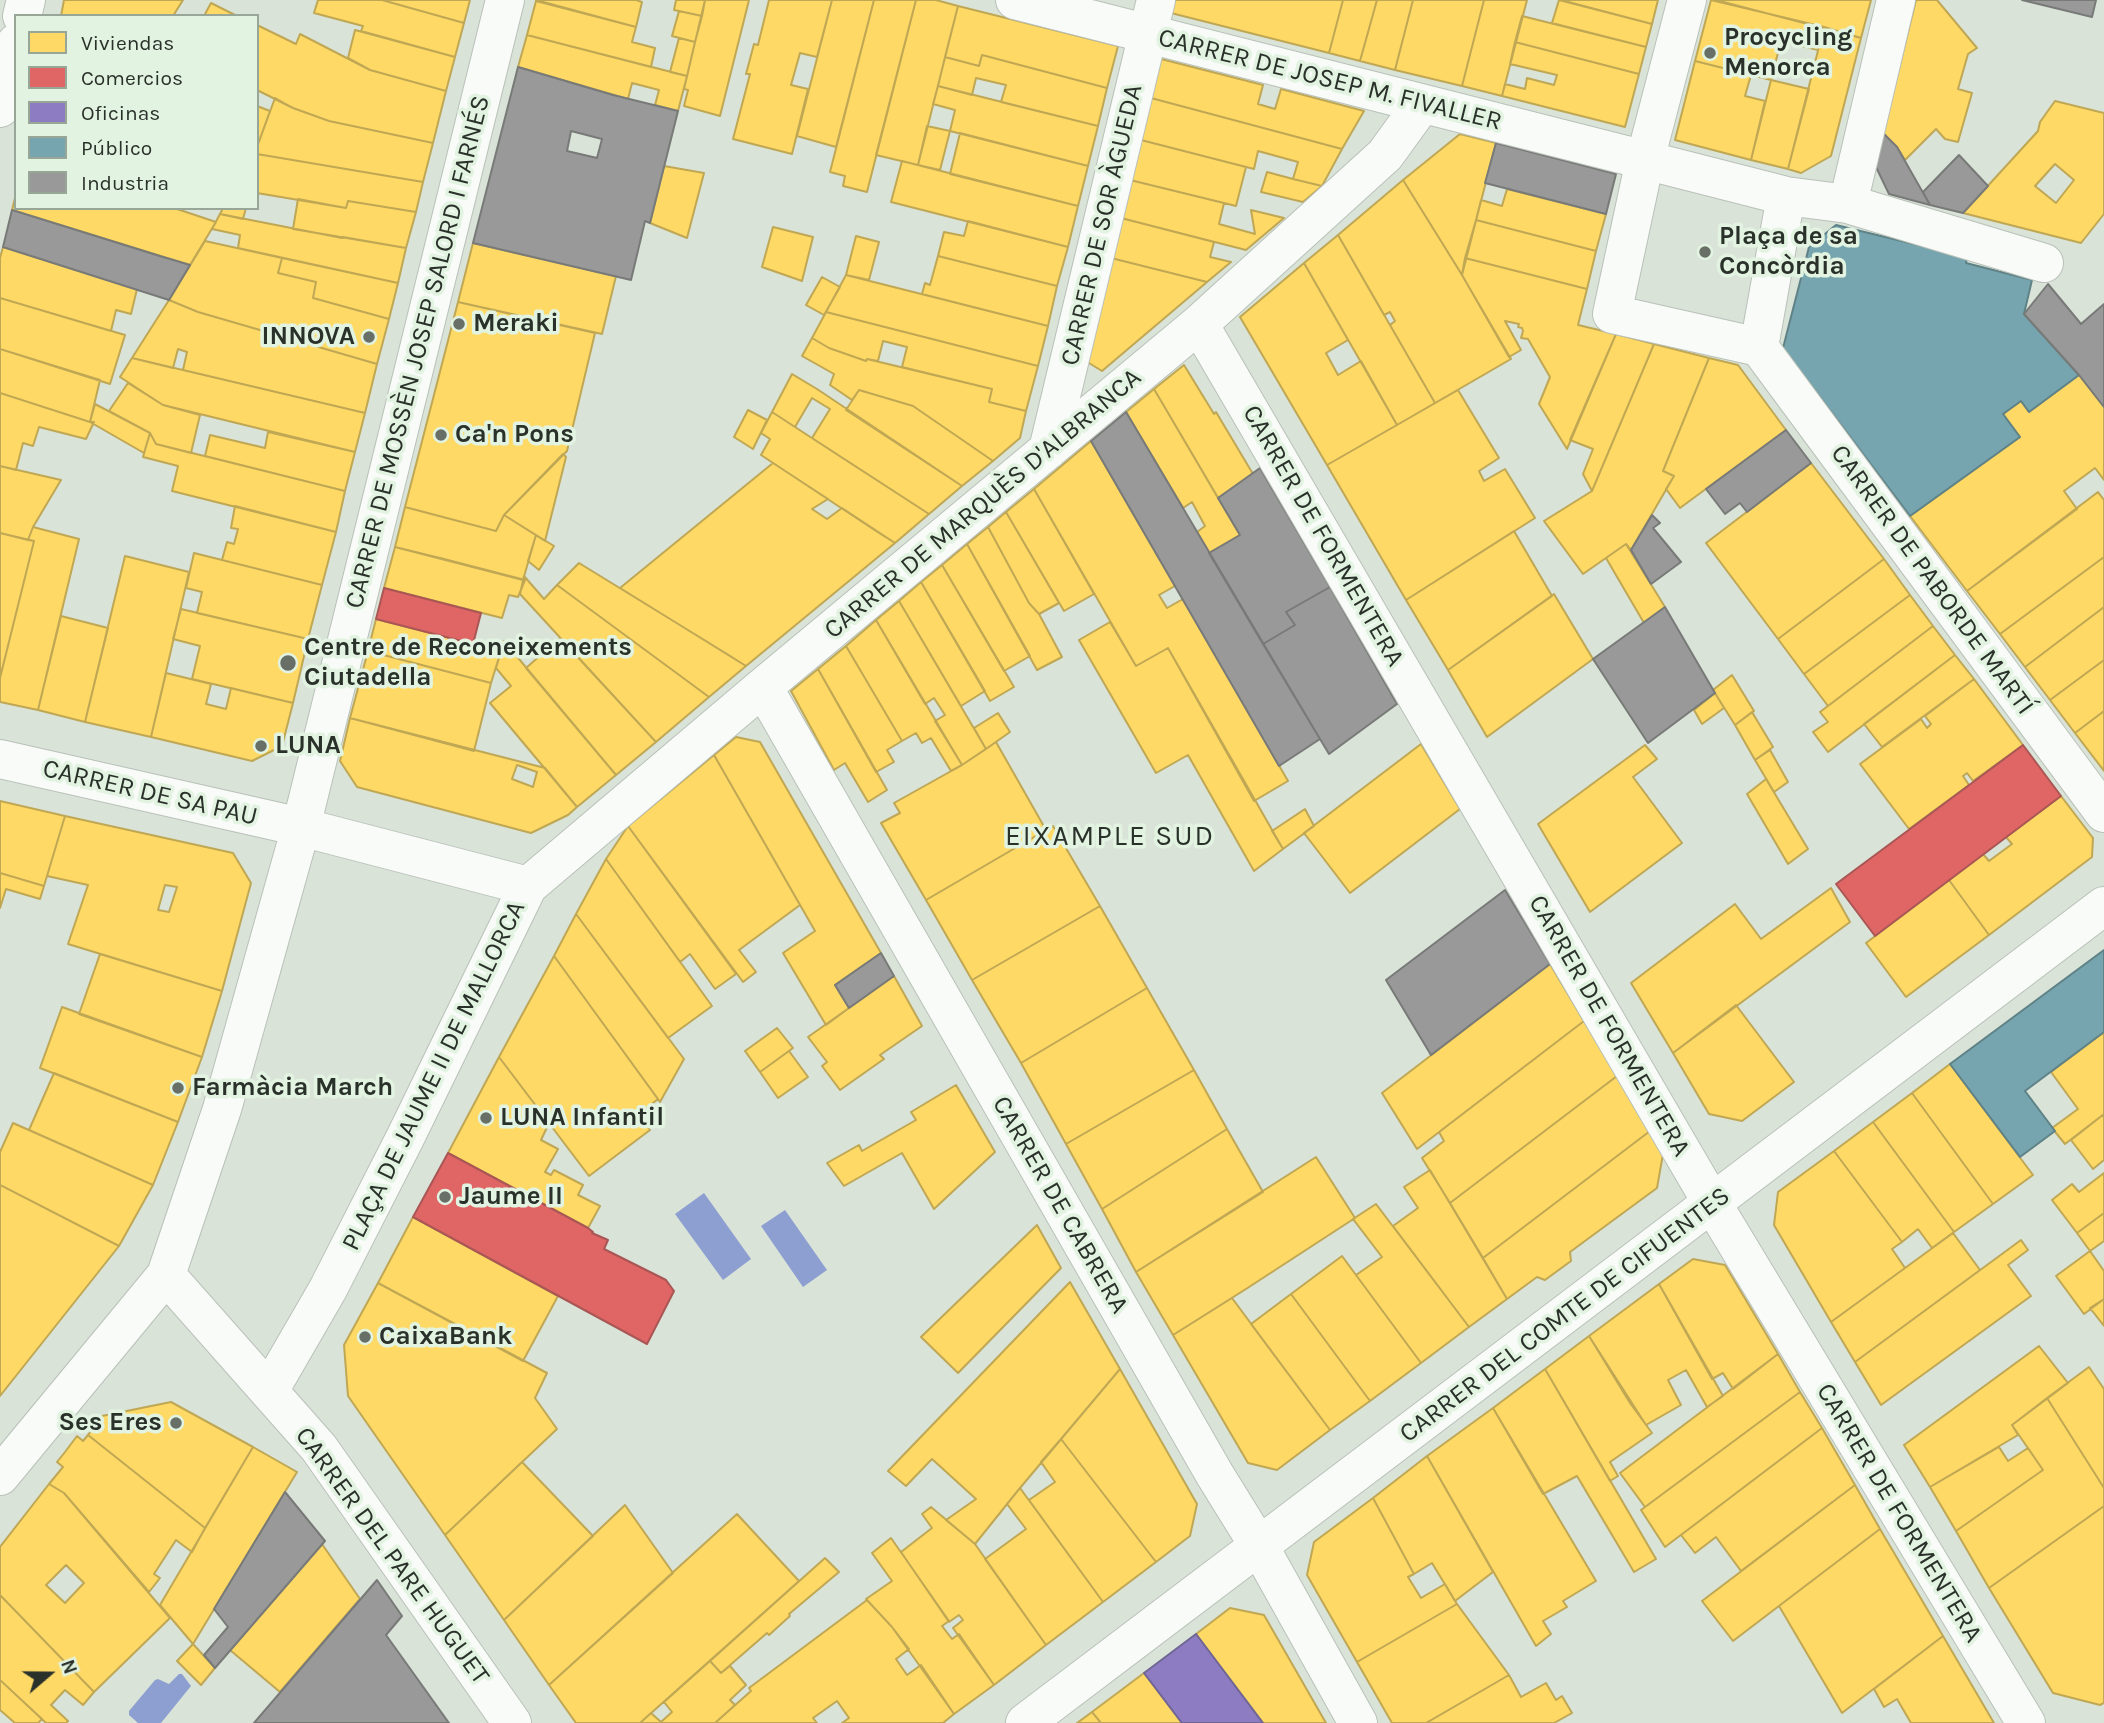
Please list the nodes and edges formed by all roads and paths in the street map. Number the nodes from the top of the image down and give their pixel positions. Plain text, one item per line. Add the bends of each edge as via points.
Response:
1 (505, 0) edge
2 (1015, 0) edge
3 (1687, 0) edge
4 (1896, 0) edge
5 (1152, 17) edge
6 (14, 51) edge
7 (1422, 104) junction
8 (0, 108) edge
9 (1645, 160) junction
10 (1786, 196) junction
11 (1848, 204) junction
12 (2044, 263) dead end
13 (1199, 324) junction
14 (1759, 347) junction
15 (1048, 450) junction
16 (763, 687) junction
17 (0, 759) edge
18 (2104, 814) edge
19 (301, 827) junction
20 (528, 886) junction
21 (2104, 906) edge
22 (1712, 1203) junction
23 (166, 1275) junction
24 (269, 1391) junction
25 (0, 1476) edge
26 (1259, 1546) junction
27 (512, 1723) edge
28 (1025, 1723) edge
29 (1358, 1723) edge
30 (2026, 1723) edge

1 - 19 street, CARRER DE MOSSÈN JOSEP SALORD I FARNÉS
2 - 5 street, CARRER DE JOSEP M. FIVALLER
3 - 9 street
4 - 11 street
5 - 7 street, CARRER DE JOSEP M. FIVALLER
5 - 15 street, CARRER DE SOR ÀGUEDA
6 - 8 street
7 - 9 street, CARRER DE JOSEP M. FIVALLER
7 - 13 street, CARRER DE MARQUÈS D'ALBRANCA via 1385,155
9 - 10 street
9 - 14 street via 1612,313
10 - 11 street
10 - 14 street
11 - 12 street
13 - 15 street, CARRER DE MARQUÈS D'ALBRANCA
13 - 22 street, CARRER DE FORMENTERA
14 - 18 street, CARRER DE PABORDE MARTÍ
15 - 16 street, CARRER DE MARQUÈS D'ALBRANCA
16 - 20 street, CARRER DE MARQUÈS D'ALBRANCA
16 - 26 street, CARRER DE CABRERA
17 - 19 street, CARRER DE SA PAU
19 - 20 street, PLAÇA DE JAUME II DE MALLORCA
19 - 23 street via 222,1109
20 - 24 street, PLAÇA DE JAUME II DE MALLORCA via 328,1289
21 - 22 street, CARRER DEL COMTE DE CIFUENTES
22 - 26 street, CARRER DEL COMTE DE CIFUENTES
22 - 30 street, CARRER DE FORMENTERA
23 - 24 street
23 - 25 street
24 - 27 street, CARRER DEL PARE HUGUET via 319,1448
26 - 28 street, CARRER DEL COMTE DE CIFUENTES
26 - 29 street, CARRER DE CABRERA

